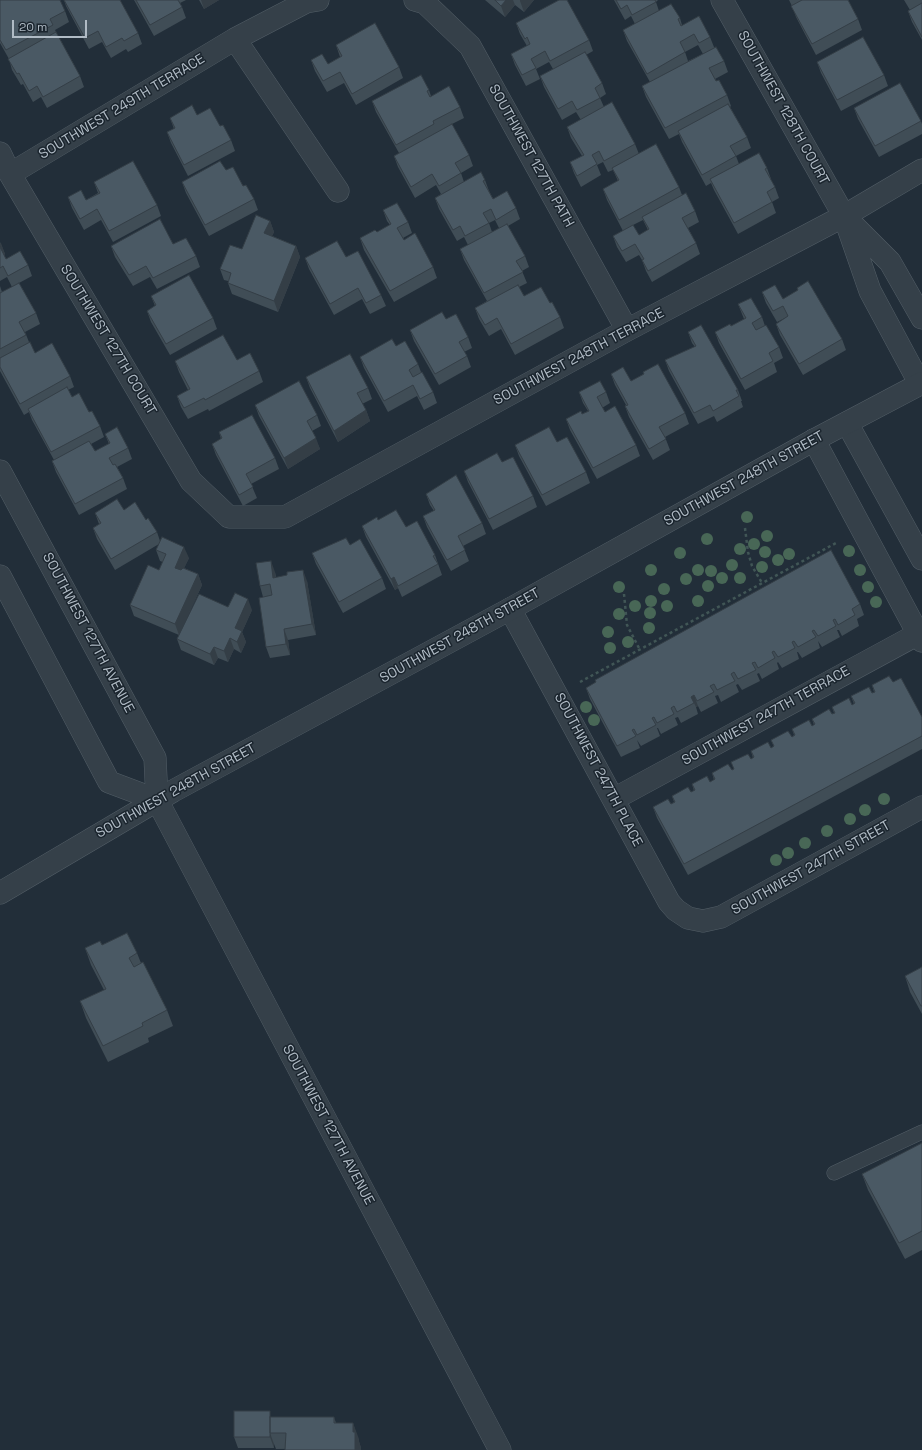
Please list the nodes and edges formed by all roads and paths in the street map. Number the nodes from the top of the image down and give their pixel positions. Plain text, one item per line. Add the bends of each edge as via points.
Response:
1 (318, 0) edge
2 (415, 0) edge
3 (722, 0) edge
4 (235, 39) junction
5 (0, 153) edge
6 (922, 170) edge
7 (10, 174) junction
8 (338, 192) dead end
9 (844, 216) junction
10 (922, 318) edge
11 (627, 330) junction
12 (921, 383) edge
13 (847, 423) junction
14 (814, 440) junction
15 (0, 471) edge
16 (229, 517) joint
17 (745, 528) dead end
18 (836, 544) dead end
19 (922, 559) edge
20 (0, 576) edge
21 (762, 583) junction
22 (624, 594) dead end
23 (510, 609) junction
24 (920, 637) edge
25 (640, 650) junction
26 (580, 682) dead end
27 (614, 799) junction
28 (157, 800) junction
29 (922, 807) edge
30 (0, 893) edge
31 (697, 921) joint
32 (922, 1132) edge
33 (834, 1173) dead end
34 (500, 1450) edge

1 - 4 street via 306,2
2 - 11 street, SOUTHWEST 127TH PATH via 425,3 470,46
3 - 9 street, SOUTHWEST 128TH COURT
4 - 7 street, SOUTHWEST 249TH TERRACE
4 - 8 street
5 - 7 street, SOUTHWEST 127TH COURT
6 - 9 street, SOUTHWEST 248TH TERRACE
7 - 16 street, SOUTHWEST 127TH COURT via 191,481
9 - 10 street, SOUTHWEST 128TH COURT via 890,262
9 - 11 street, SOUTHWEST 248TH TERRACE
9 - 12 street, SOUTHWEST 128TH COURT via 870,291
11 - 16 street, SOUTHWEST 248TH TERRACE via 285,517
12 - 13 street, SOUTHWEST 248TH STREET
13 - 14 street, SOUTHWEST 248TH STREET
13 - 19 street
14 - 23 street, SOUTHWEST 248TH STREET
14 - 24 street
15 - 28 street, SOUTHWEST 127TH AVENUE via 155,758
17 - 21 path via 752,566
18 - 21 path
20 - 28 street via 109,782
21 - 25 path
22 - 25 path via 627,625
23 - 27 street, SOUTHWEST 247TH PLACE
23 - 28 street, SOUTHWEST 248TH STREET
24 - 27 street, SOUTHWEST 247TH TERRACE
25 - 26 path
27 - 31 street, SOUTHWEST 247TH PLACE via 669,902 682,914
28 - 30 street, SOUTHWEST 248TH STREET
28 - 34 street, SOUTHWEST 127TH AVENUE
29 - 31 street, SOUTHWEST 247TH STREET via 721,917
32 - 33 lane

